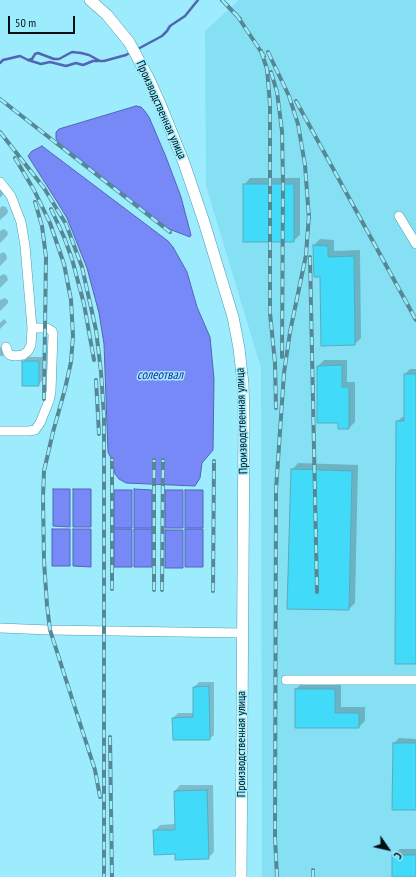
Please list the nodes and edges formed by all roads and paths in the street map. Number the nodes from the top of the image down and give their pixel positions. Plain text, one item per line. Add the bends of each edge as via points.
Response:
1 (90, 0) edge
2 (0, 182) edge
3 (399, 216) dead end
4 (416, 244) edge
5 (32, 328) junction
6 (6, 347) dead end
7 (0, 432) edge
8 (0, 628) edge
9 (242, 633) junction
10 (286, 680) dead end
11 (416, 680) edge
12 (241, 877) edge

1 - 9 main road, Производственная улица via 107,15 129,42 161,106 184,163 233,317 240,348 243,384
2 - 5 lane via 11,196 21,222
3 - 4 lane
5 - 6 lane via 31,344 24,355 10,355
5 - 7 lane via 47,328 53,334 52,391 49,401 35,430
8 - 9 lane
9 - 12 main road, Производственная улица
10 - 11 lane

